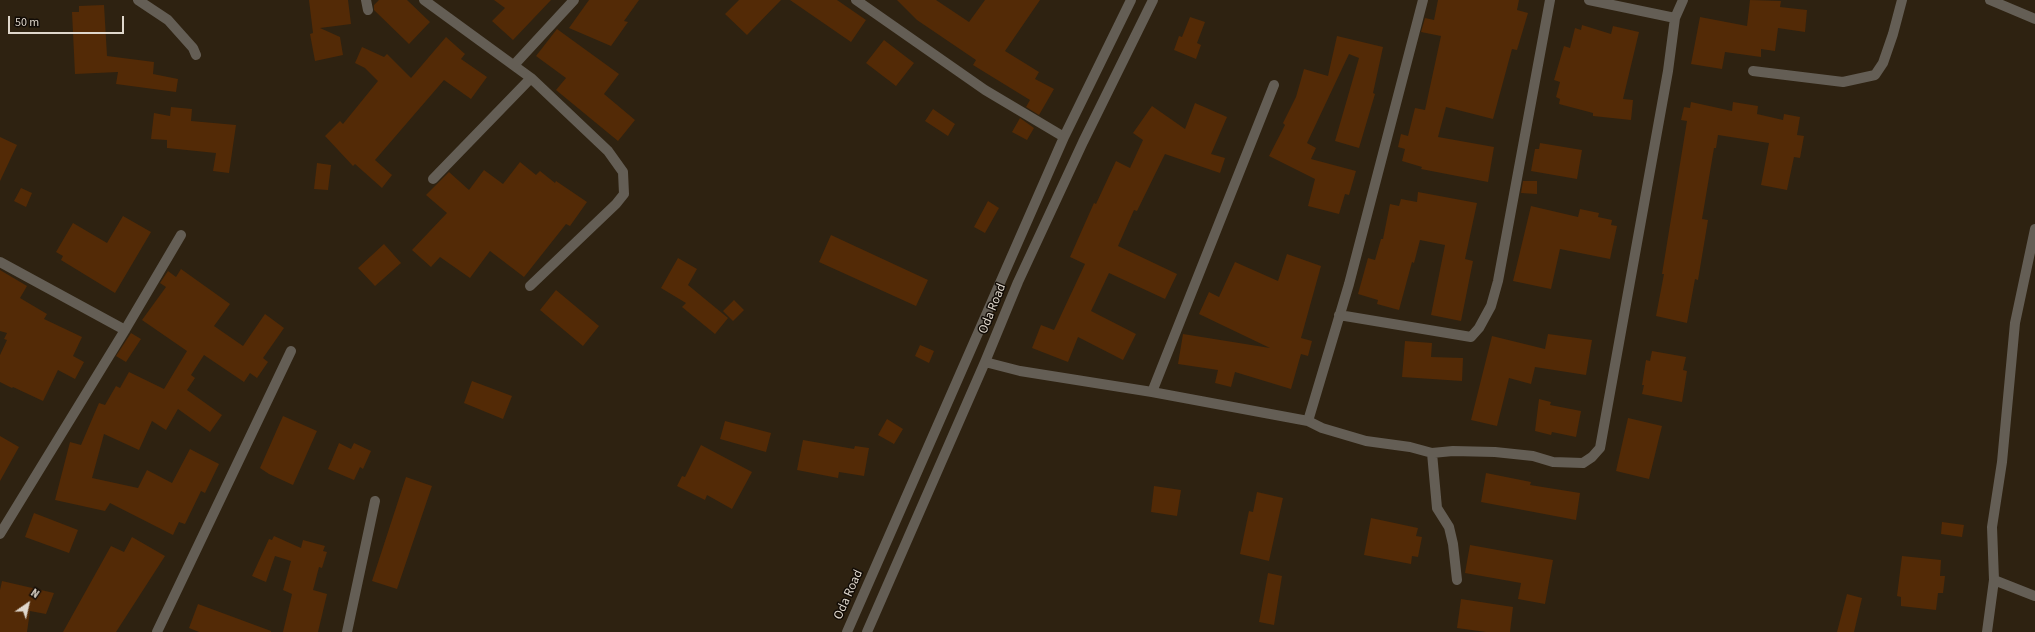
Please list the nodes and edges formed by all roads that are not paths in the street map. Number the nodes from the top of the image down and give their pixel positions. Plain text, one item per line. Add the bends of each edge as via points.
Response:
1 (138, 0) edge
2 (424, 0) edge
3 (574, 0) edge
4 (856, 0) edge
5 (1131, 0) edge
6 (1153, 0) edge
7 (1423, 0) edge
8 (1550, 0) edge
9 (1590, 0) edge
10 (1683, 0) edge
11 (1902, 0) edge
12 (1990, 0) edge
13 (1675, 18) junction
14 (2035, 19) edge
15 (196, 55) dead end
16 (514, 65) junction
17 (1753, 71) dead end
18 (531, 78) junction
19 (1274, 85) dead end
20 (1064, 137) junction
21 (433, 179) dead end
22 (2035, 229) edge
23 (181, 235) dead end
24 (0, 262) edge
25 (530, 286) dead end
26 (1339, 315) junction
27 (125, 330) junction
28 (291, 351) dead end
29 (985, 362) junction
30 (1152, 392) junction
31 (1308, 421) junction
32 (1432, 454) junction
33 (375, 501) dead end
34 (0, 534) edge
35 (1457, 580) dead end
36 (1994, 580) junction
37 (2035, 596) edge
38 (156, 632) edge
39 (347, 632) edge
40 (847, 632) edge
41 (867, 632) edge
42 (1988, 632) edge

1 - 15 street via 168,20 193,48
2 - 16 street
3 - 16 street
4 - 20 street via 985,90
5 - 20 street, Oda Road
6 - 29 street, Oda Road via 1018,282
7 - 26 street
8 - 26 street via 1498,281 1491,306 1479,328 1471,337
9 - 13 street
10 - 13 street
11 - 17 street via 1886,56 1875,75 1843,82
12 - 14 street
13 - 32 street via 1600,448 1583,463 1553,462 1533,456 1495,452 1453,451
16 - 18 street
18 - 21 street
18 - 25 street via 608,151 623,172 624,194
19 - 30 street
20 - 40 street, Oda Road
22 - 36 street via 2014,324 2002,462 1992,527
23 - 27 street
24 - 27 street
26 - 31 street
27 - 34 street
28 - 38 street
29 - 30 street via 1020,371
29 - 41 street, Oda Road
30 - 31 street
31 - 32 street via 1322,428 1366,441 1410,447
32 - 35 street via 1436,508 1449,526
33 - 39 street
36 - 37 street
36 - 42 street

